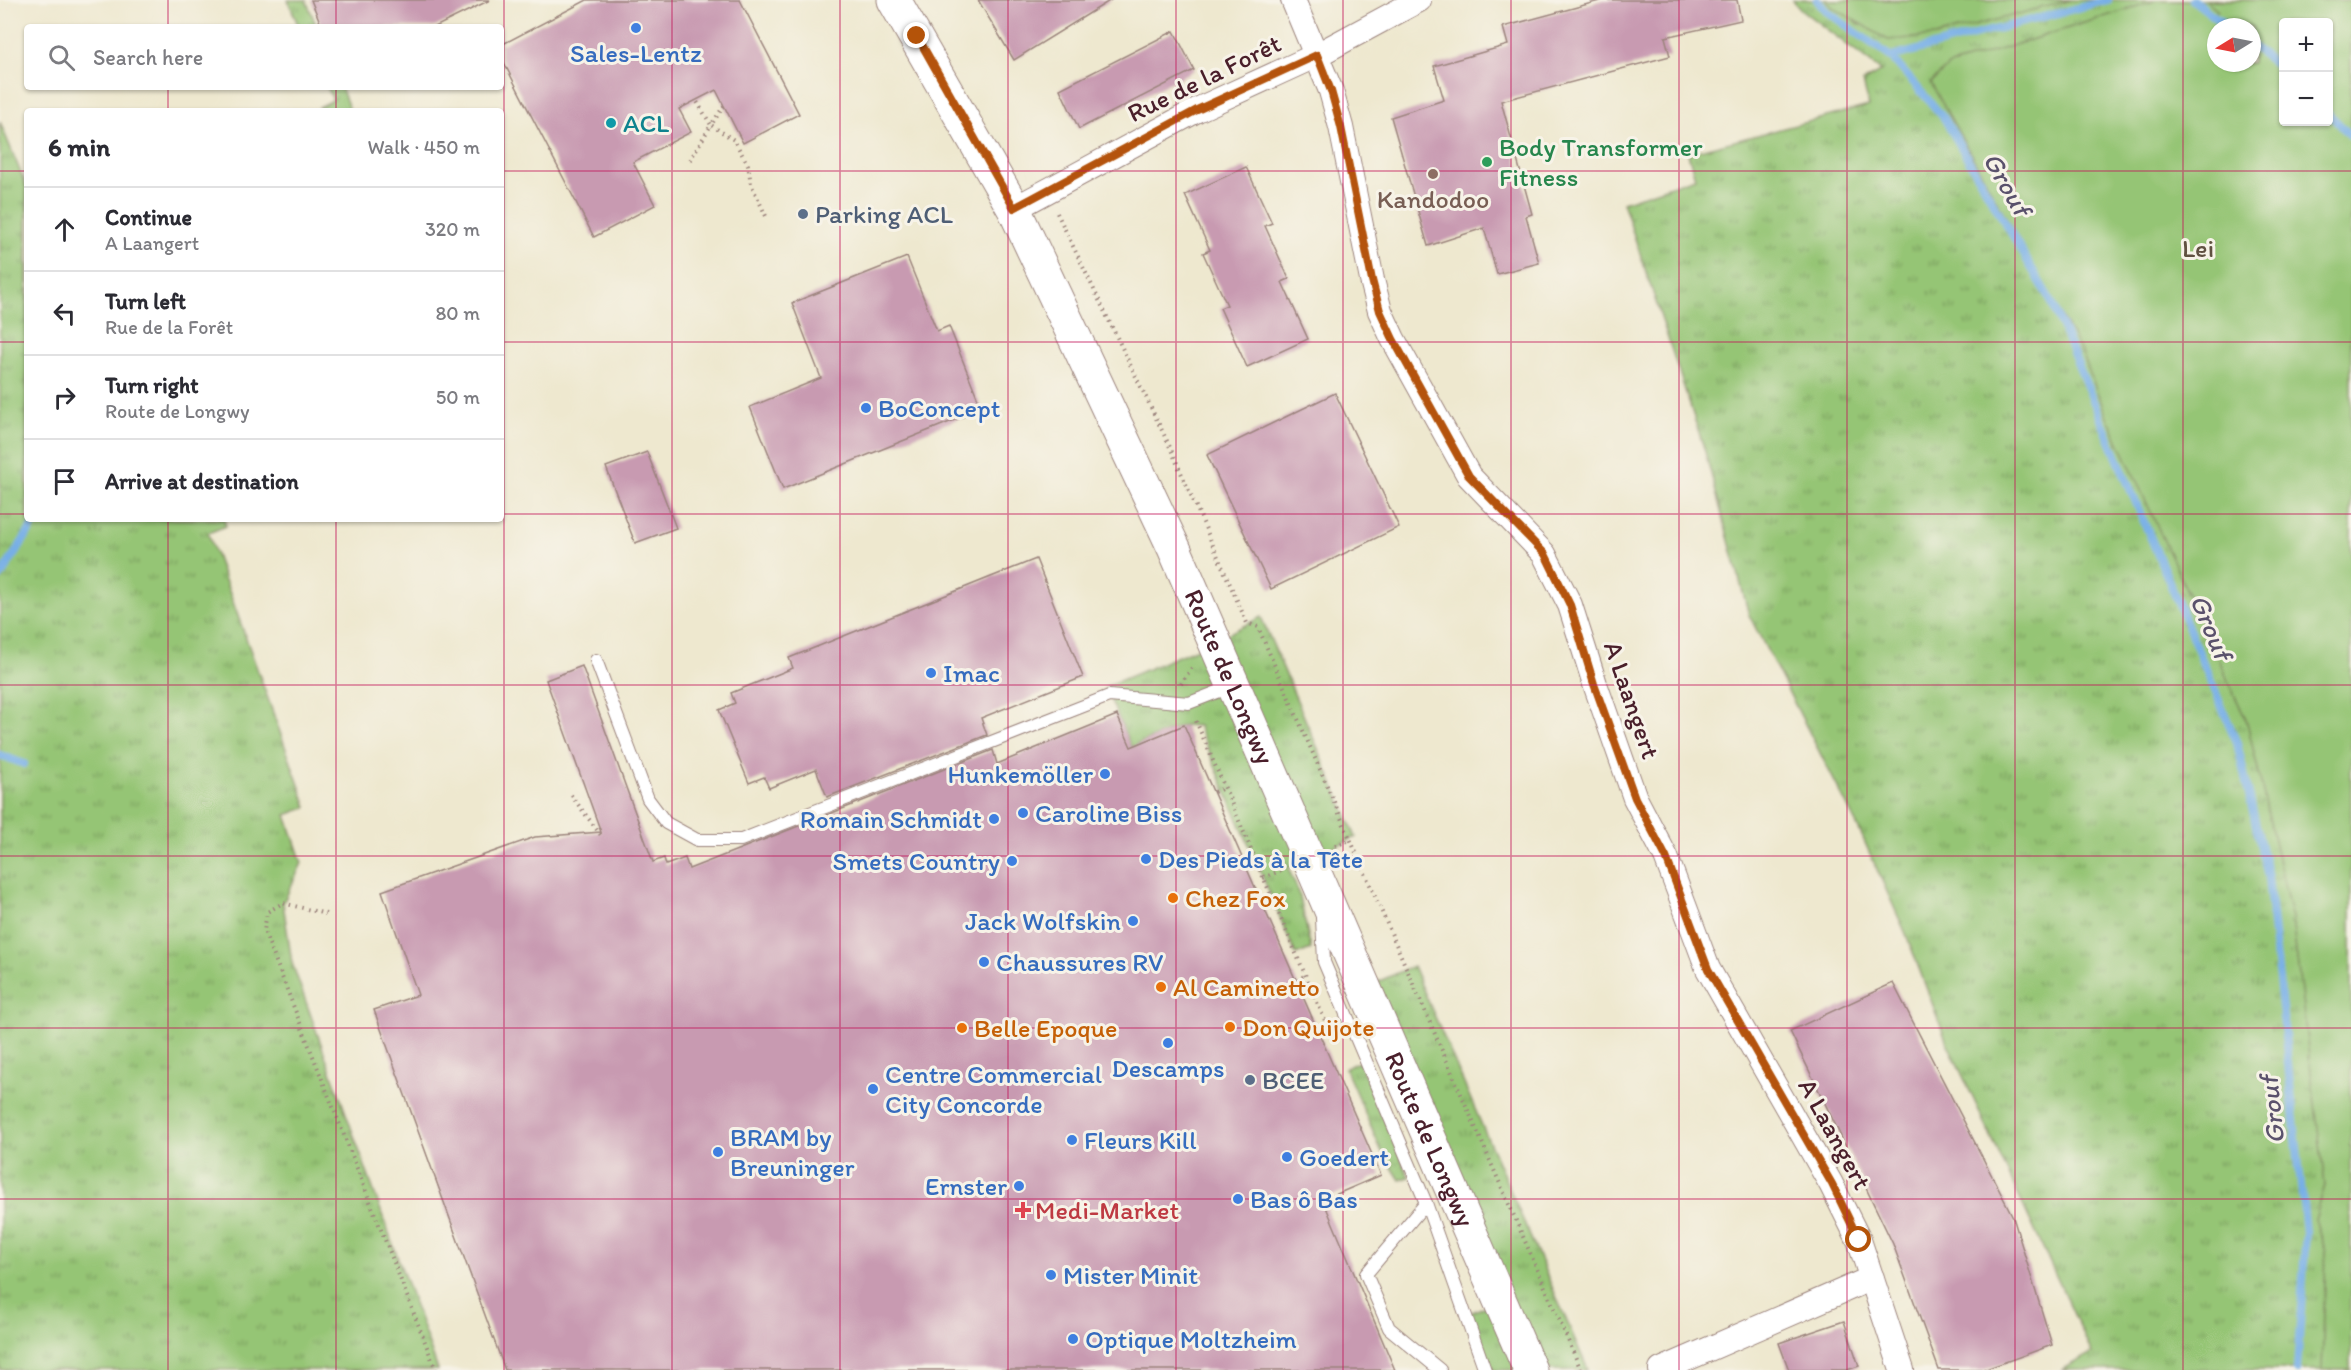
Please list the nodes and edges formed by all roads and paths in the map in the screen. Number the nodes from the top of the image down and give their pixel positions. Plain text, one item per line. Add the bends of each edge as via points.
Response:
1 (894, 0) edge
2 (1293, 0) edge
3 (1419, 0) edge
4 (1317, 55) junction
5 (696, 100) dead end
6 (724, 106) dead end
7 (711, 125) junction
8 (690, 160) dead end
9 (1047, 192) junction
10 (1014, 208) junction
11 (766, 216) dead end
12 (596, 660) dead end
13 (1196, 662) dead end
14 (1234, 685) junction
15 (1189, 703) junction
16 (1224, 788) junction
17 (1214, 792) dead end
18 (571, 795) dead end
19 (603, 838) dead end
20 (1350, 839) junction
21 (1328, 849) dead end
22 (1321, 887) junction
23 (326, 914) dead end
24 (1305, 976) junction
25 (1296, 980) dead end
26 (1327, 1027) dead end
27 (1426, 1203) junction
28 (1872, 1278) junction
29 (1699, 1363) edge
30 (436, 1370) edge
31 (1440, 1370) edge
32 (1485, 1370) edge
33 (1530, 1370) edge
34 (1581, 1370) edge
35 (1661, 1370) edge
36 (1902, 1370) edge

1 - 10 main road, Route de Longwy
2 - 4 street, A Laangert
3 - 4 street, Rue de la Forêt
4 - 9 street, Rue de la Forêt via 1197,110
4 - 28 street, A Laangert via 1341,127 1380,311 1469,476 1545,554 1565,595 1635,798 1666,857 1708,969 1832,1184
5 - 7 path
6 - 7 path
7 - 8 path
7 - 11 path via 734,140 748,165 751,184
9 - 10 street, Rue de la Forêt
9 - 20 path via 1169,445 1247,623 1258,627
10 - 14 main road, Route de Longwy
12 - 15 lane via 648,800 666,823 697,840 741,840 1109,696
13 - 15 path via 1180,682
14 - 15 lane
14 - 22 main road, Route de Longwy
15 - 16 path
16 - 17 path
16 - 24 path
18 - 19 path
20 - 21 path
20 - 34 path
22 - 27 lane via 1324,962
22 - 33 main road, Route de Longwy
23 - 30 path via 283,903 267,912 264,931
24 - 25 path
24 - 26 path
27 - 31 lane via 1366,1274 1389,1328
27 - 32 lane
28 - 29 street
28 - 36 street, A Laangert
29 - 35 street

